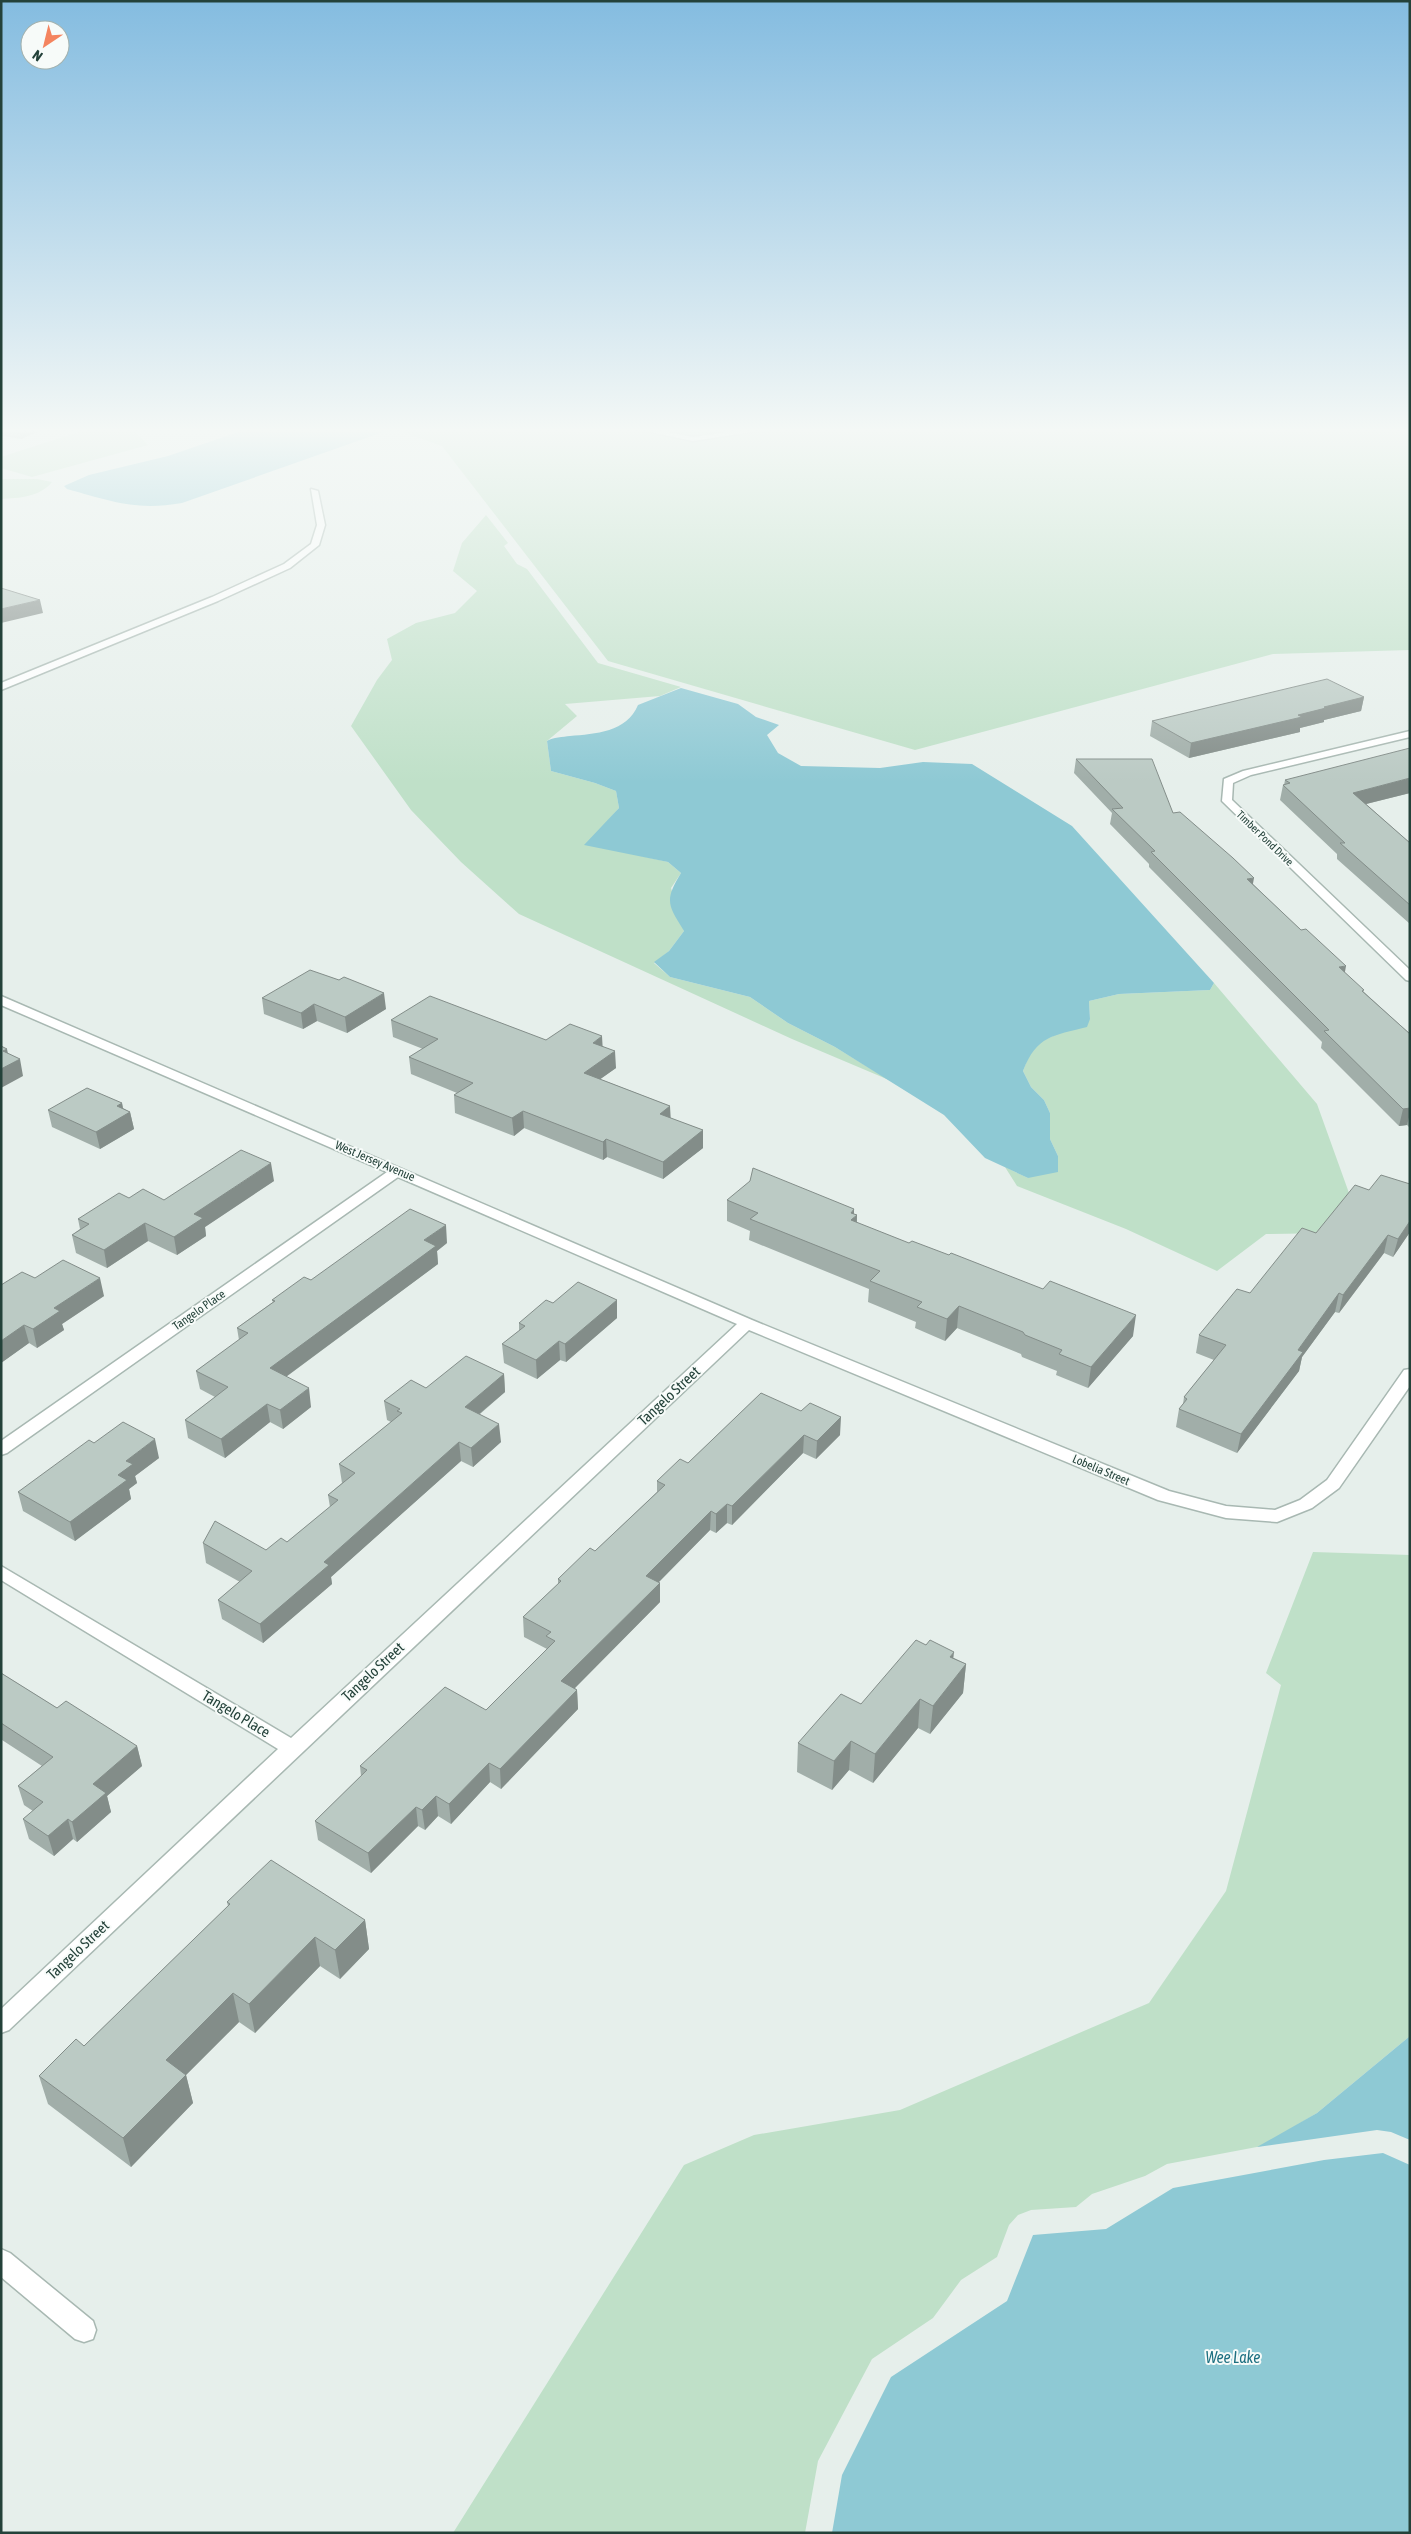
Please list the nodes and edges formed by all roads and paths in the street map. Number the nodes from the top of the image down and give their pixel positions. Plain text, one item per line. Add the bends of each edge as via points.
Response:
1 (313, 546) edge
2 (1, 687) edge
3 (1410, 734) edge
4 (1410, 977) edge
5 (1, 1000) edge
6 (398, 1171) junction
7 (747, 1323) junction
8 (1410, 1374) edge
9 (1, 1449) edge
10 (1, 1572) edge
11 (292, 1748) junction
12 (1, 2023) edge
13 (1, 2260) edge
14 (84, 2330) dead end

1 - 2 street via 287,566
3 - 4 street, Timber Pond Drive via 1247,773 1228,781 1227,801
5 - 6 street, West Jersey Avenue
6 - 7 street, West Jersey Avenue
6 - 9 street, Tangelo Place
7 - 8 street, Lobelia Street via 1164,1496 1226,1512 1260,1515 1277,1516 1306,1504 1333,1484
7 - 11 street, Tangelo Street
10 - 11 street, Tangelo Place
11 - 12 street, Tangelo Street
13 - 14 street

